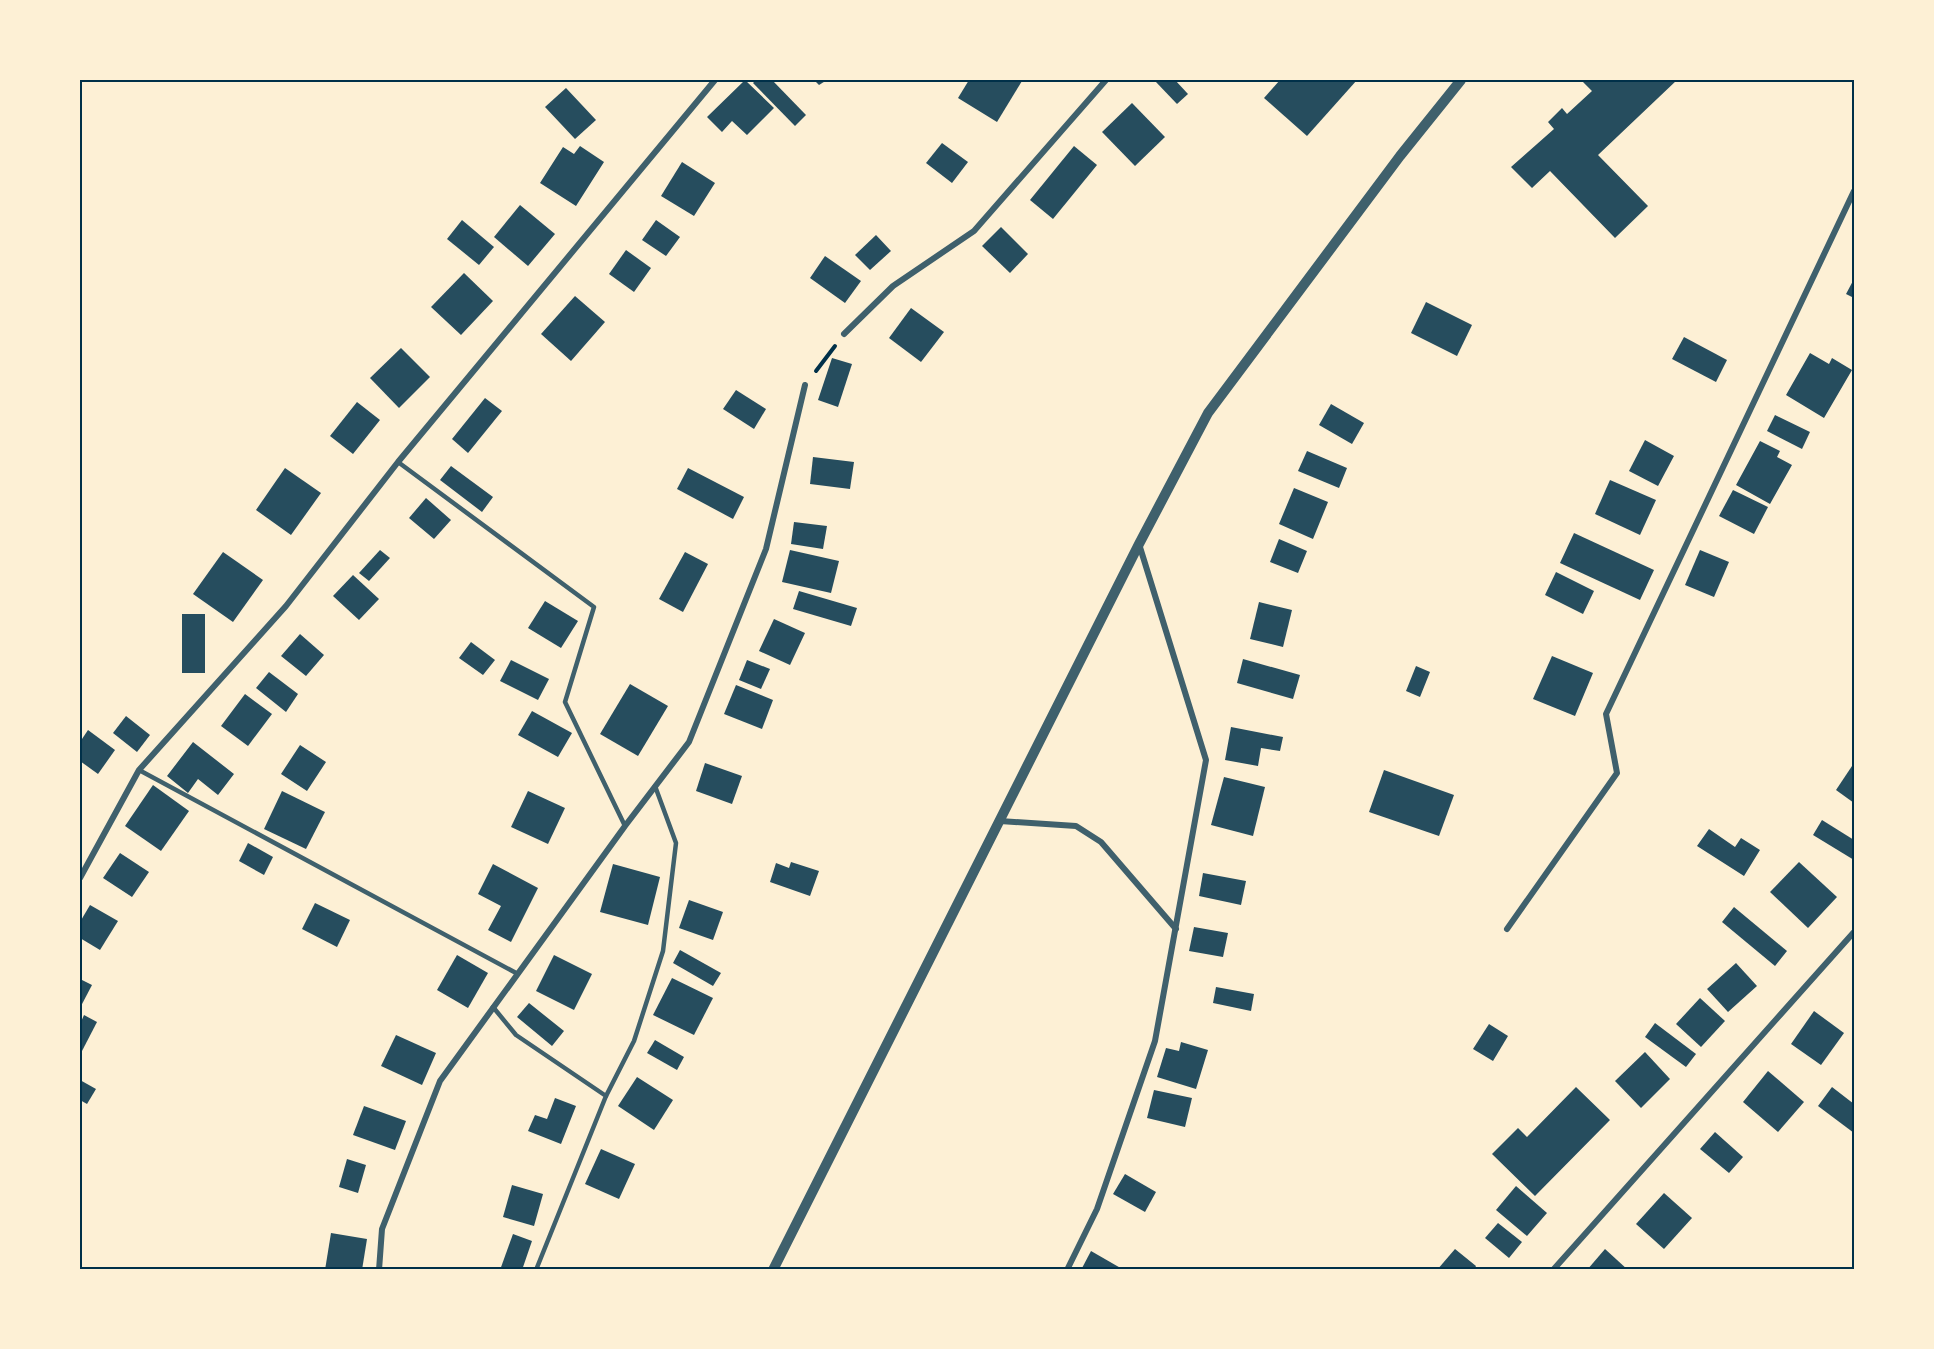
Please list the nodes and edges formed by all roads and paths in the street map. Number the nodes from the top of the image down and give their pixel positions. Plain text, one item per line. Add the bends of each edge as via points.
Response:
1 (715, 80) edge
2 (1106, 80) edge
3 (1461, 80) edge
4 (1854, 191) edge
5 (844, 334) joint
6 (805, 385) joint
7 (398, 462) junction
8 (1139, 544) junction
9 (139, 770) junction
10 (655, 786) junction
11 (1000, 820) junction
12 (625, 826) junction
13 (80, 878) edge
14 (1176, 928) junction
15 (1507, 929) dead end
16 (1854, 932) edge
17 (518, 974) junction
18 (493, 1007) junction
19 (606, 1096) junction
20 (379, 1269) edge
21 (536, 1269) edge
22 (773, 1269) edge
23 (1066, 1269) edge
24 (1553, 1269) edge

1 - 7 street
2 - 5 street via 974,231 893,286
3 - 8 street via 1208,413
4 - 15 street via 1606,714 1617,773
5 - 6 path
6 - 10 street via 766,549 689,742
7 - 9 street via 286,606
7 - 12 lane via 594,608 565,702
8 - 11 street
8 - 14 street via 1206,760
9 - 13 street
9 - 17 lane
10 - 12 street
10 - 19 lane via 676,843 663,951 634,1041
11 - 14 street via 1076,826 1101,842
11 - 22 street
12 - 17 street
14 - 23 street via 1155,1041 1097,1209
16 - 24 street
17 - 18 street
18 - 19 lane via 516,1035
18 - 20 street via 440,1081 381,1229
19 - 21 lane

